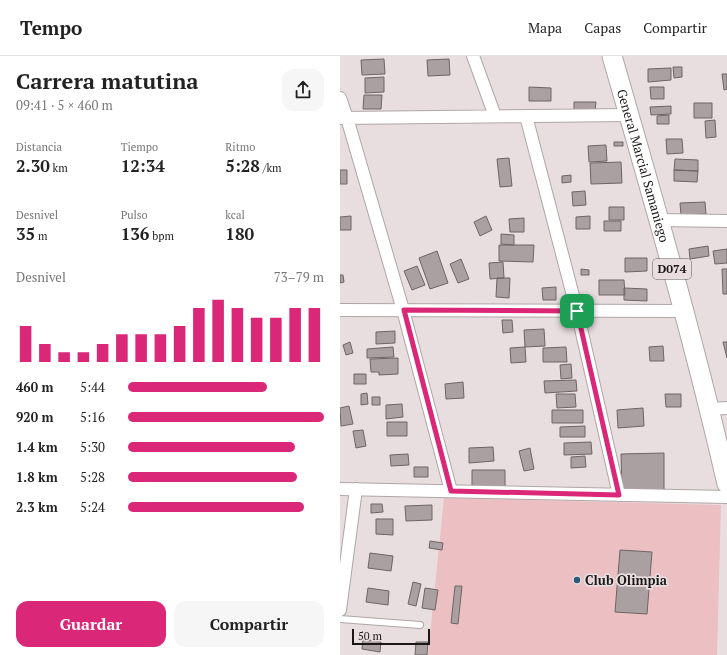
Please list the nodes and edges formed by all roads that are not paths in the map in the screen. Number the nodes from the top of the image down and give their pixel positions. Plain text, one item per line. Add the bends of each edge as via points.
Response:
1 (473, 56) edge
2 (612, 56) edge
3 (340, 98) edge
4 (629, 115) junction
5 (495, 116) junction
6 (526, 116) junction
7 (344, 118) edge
8 (658, 220) junction
9 (727, 220) edge
10 (340, 310) edge
11 (404, 310) junction
12 (577, 311) junction
13 (684, 311) junction
14 (718, 408) edge
15 (727, 484) edge
16 (340, 489) edge
17 (356, 489) junction
18 (451, 491) junction
19 (619, 495) junction
20 (727, 497) edge
21 (340, 610) edge
22 (340, 619) edge
23 (420, 625) dead end

1 - 5 street
2 - 4 main road, General Marcial Samaniego / D074
3 - 7 street
4 - 6 street
4 - 8 main road, General Marcial Samaniego / D074
5 - 6 street
5 - 7 street
6 - 12 street
7 - 11 street
8 - 9 street
8 - 13 main road, General Marcial Samaniego / D074
10 - 11 street
11 - 12 street
11 - 18 street
12 - 13 street
12 - 19 street
13 - 14 main road, General Marcial Samaniego / D074
14 - 15 main road, General Marcial Samaniego / D074
16 - 17 street
17 - 18 street
17 - 21 street
18 - 19 street
19 - 20 street
22 - 23 lane

